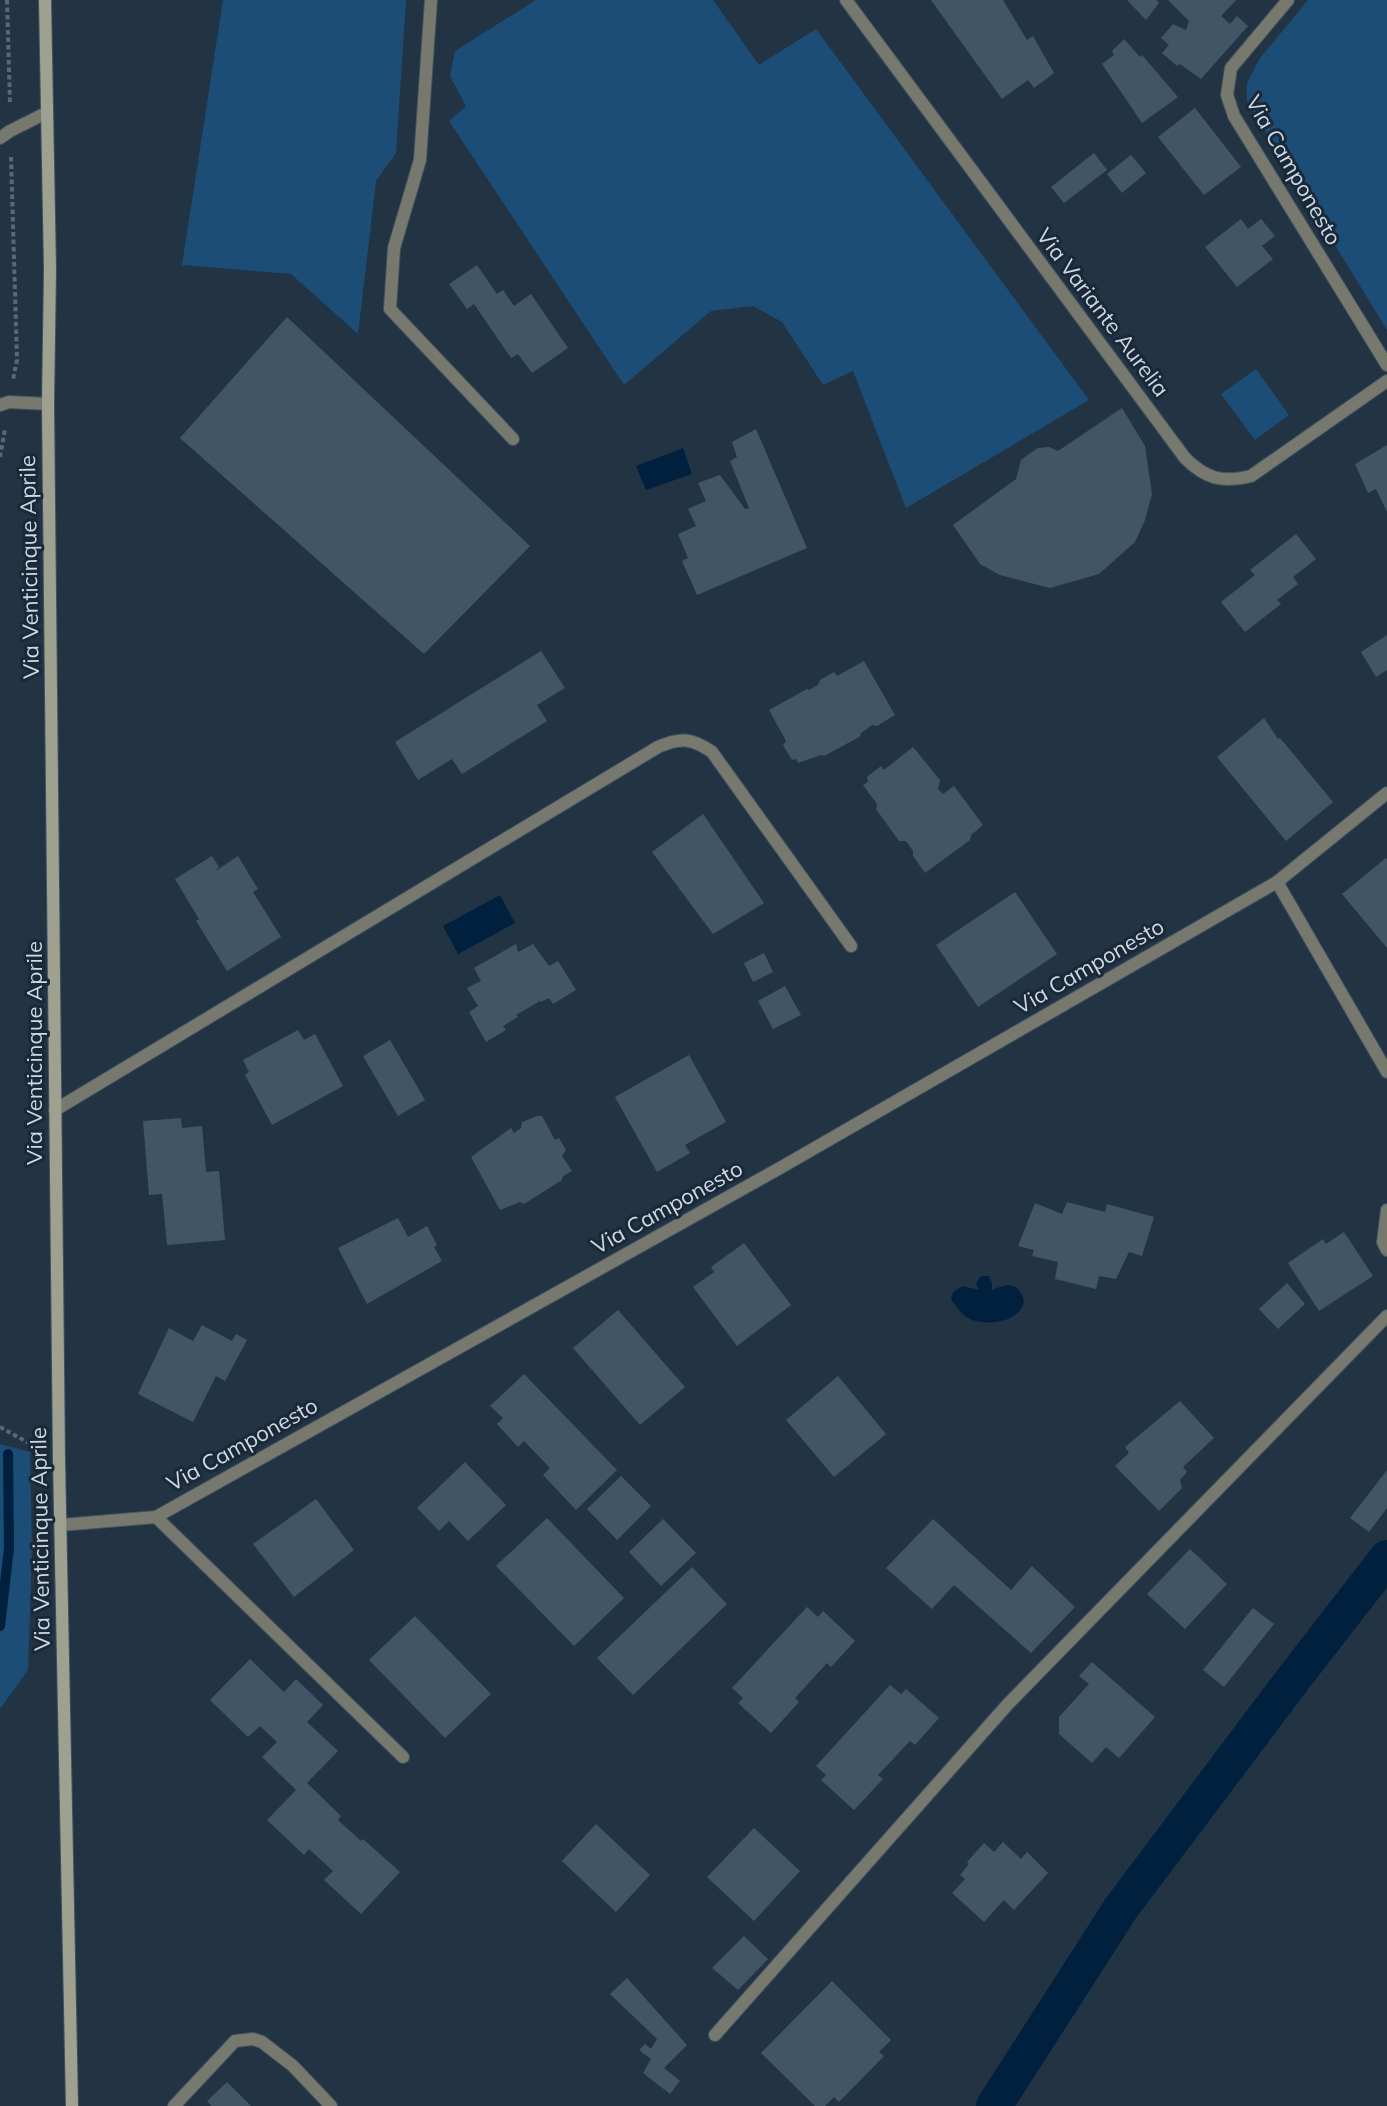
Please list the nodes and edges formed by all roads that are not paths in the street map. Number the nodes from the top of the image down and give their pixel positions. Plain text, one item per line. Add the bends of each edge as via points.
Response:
1 (45, 0) edge
2 (431, 0) edge
3 (846, 0) edge
4 (1288, 0) edge
5 (46, 113) junction
6 (5, 135) edge
7 (1387, 365) edge
8 (1387, 381) edge
9 (5, 403) edge
10 (48, 404) junction
11 (513, 439) dead end
12 (1387, 793) edge
13 (1277, 882) junction
14 (852, 946) dead end
15 (1387, 1072) edge
16 (55, 1110) junction
17 (1387, 1210) edge
18 (1387, 1250) edge
19 (1387, 1316) edge
20 (156, 1517) junction
21 (61, 1525) junction
22 (403, 1757) dead end
23 (715, 2035) dead end
24 (72, 2106) edge
25 (174, 2106) edge
26 (331, 2106) edge

1 - 5 main road, Via Venticinque Aprile
2 - 11 street via 420,160 394,248 390,309
3 - 8 street, Via Variante Aurelia via 1198,471 1233,480 1251,476
4 - 7 street, Via Camponesto via 1232,68 1227,95 1234,116
5 - 6 street
5 - 10 main road, Via Venticinque Aprile
9 - 10 street
10 - 16 main road, Via Venticinque Aprile
12 - 13 street, Via Camponesto
13 - 15 street
13 - 20 street, Via Camponesto via 780,1168
14 - 16 street via 712,752 700,743 671,741
16 - 21 main road, Via Venticinque Aprile
17 - 18 street via 1383,1242
19 - 23 street via 1008,1704
20 - 21 street, Via Camponesto
20 - 22 street
21 - 24 main road, Via Venticinque Aprile
25 - 26 street via 235,2041 253,2039 294,2066

